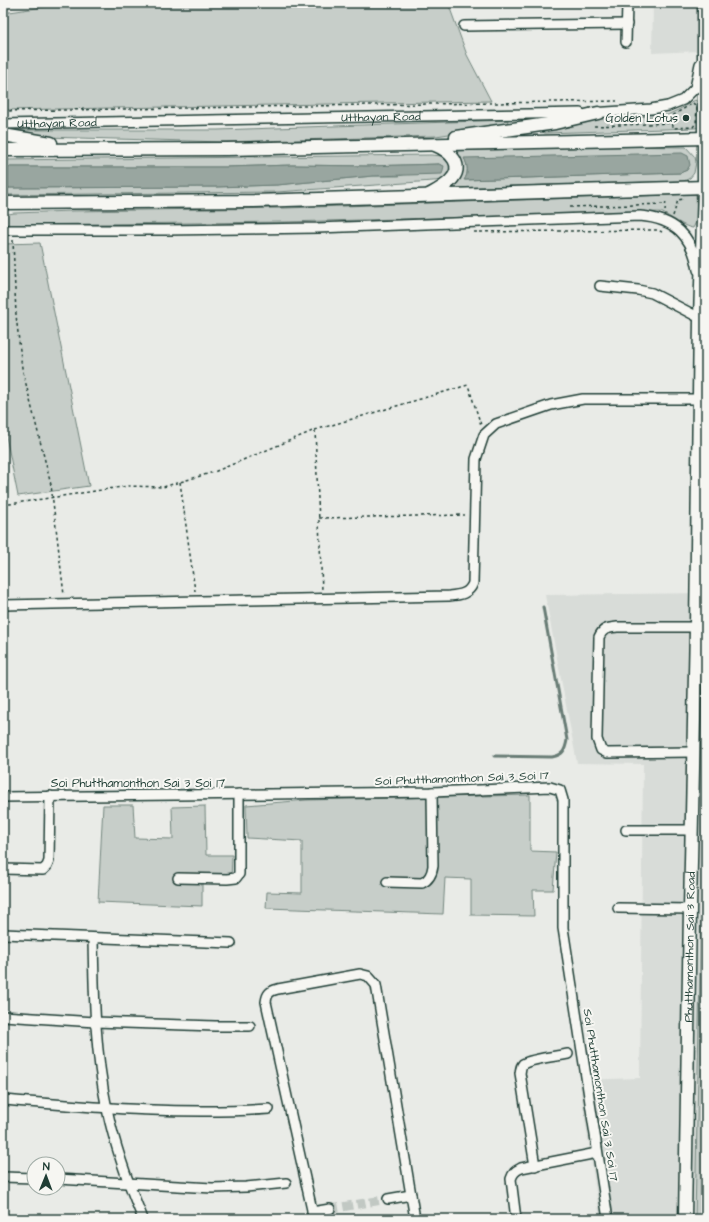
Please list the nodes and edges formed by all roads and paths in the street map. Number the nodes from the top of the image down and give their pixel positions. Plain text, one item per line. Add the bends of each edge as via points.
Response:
1 (627, 3) edge
2 (704, 3) edge
3 (627, 24) junction
4 (464, 26) dead end
5 (704, 31) junction
6 (626, 42) dead end
7 (618, 101) dead end
8 (3, 112) edge
9 (598, 113) junction
10 (672, 123) junction
11 (3, 124) edge
12 (593, 126) dead end
13 (3, 135) edge
14 (705, 138) edge
15 (432, 144) junction
16 (404, 146) junction
17 (80, 149) junction
18 (3, 150) edge
19 (705, 187) edge
20 (429, 195) junction
21 (666, 198) dead end
22 (673, 198) dead end
23 (688, 198) dead end
24 (684, 199) junction
25 (3, 203) edge
26 (57, 203) junction
27 (666, 204) junction
28 (570, 207) dead end
29 (3, 212) edge
30 (3, 230) edge
31 (13, 240) dead end
32 (600, 286) dead end
33 (701, 291) junction
34 (700, 318) junction
35 (699, 399) junction
36 (315, 430) junction
37 (484, 435) junction
38 (180, 482) junction
39 (53, 497) junction
40 (3, 504) edge
41 (475, 514) junction
42 (319, 518) junction
43 (322, 599) junction
44 (197, 602) junction
45 (65, 604) junction
46 (3, 605) edge
47 (696, 627) junction
48 (693, 752) junction
49 (432, 792) junction
50 (239, 794) junction
51 (50, 796) junction
52 (3, 797) edge
53 (626, 830) dead end
54 (691, 830) junction
55 (3, 869) edge
56 (178, 878) dead end
57 (387, 882) dead end
58 (618, 908) dead end
59 (690, 909) junction
60 (3, 934) edge
61 (92, 938) junction
62 (231, 943) dead end
63 (3, 1016) edge
64 (95, 1022) junction
65 (250, 1026) dead end
66 (568, 1054) dead end
67 (3, 1100) edge
68 (106, 1108) junction
69 (269, 1109) dead end
70 (597, 1153) junction
71 (535, 1166) junction
72 (3, 1177) edge
73 (26, 1178) edge
74 (66, 1180) edge
75 (286, 1183) dead end
76 (128, 1184) junction
77 (411, 1195) junction
78 (388, 1199) tunnel mouth
79 (330, 1209) tunnel mouth
80 (313, 1216) edge
81 (143, 1219) edge
82 (415, 1219) edge
83 (516, 1219) edge
84 (608, 1219) edge
85 (685, 1219) edge

1 - 3 street
2 - 5 main road, Phutthamonthon Sai 3 Road
3 - 4 street
3 - 6 street
5 - 9 street, Utthayan Road via 695,88 683,100 651,109
5 - 14 main road, Phutthamonthon Sai 3 Road
7 - 8 path
9 - 11 street, Utthayan Road
9 - 16 main road via 555,123
10 - 10 path via 672,116 693,103 697,107 696,123 693,127 673,128
10 - 12 path
13 - 17 main road
14 - 15 main road
14 - 19 main road, Phutthamonthon Sai 3 Road
15 - 16 main road
15 - 20 main road via 454,158 456,171 452,180
16 - 17 main road
17 - 18 main road
19 - 20 main road
19 - 33 main road, Phutthamonthon Sai 3 Road
20 - 26 main road via 254,201
21 - 27 path
22 - 24 path
23 - 24 path
24 - 27 path via 678,200 673,216 665,212
25 - 26 main road
26 - 29 main road
27 - 28 path
30 - 33 street via 317,228 654,217 675,226 688,240 697,262
31 - 39 path via 16,315 22,368
32 - 34 street via 652,293
33 - 34 main road, Phutthamonthon Sai 3 Road
34 - 35 main road, Phutthamonthon Sai 3 Road
35 - 37 street via 583,399 551,405 513,417 496,424
35 - 47 main road, Phutthamonthon Sai 3 Road
36 - 37 path via 468,384
36 - 38 path via 214,472
36 - 42 path
37 - 41 street via 476,459
38 - 39 path via 163,487 128,486
38 - 44 path
39 - 40 path
39 - 45 path
41 - 42 path
41 - 43 street via 473,583 464,594
42 - 43 path
43 - 44 street
44 - 45 street
45 - 46 street
47 - 48 main road, Phutthamonthon Sai 3 Road
47 - 48 street via 617,627 608,628 599,637 597,739 602,750 607,753
48 - 54 main road, Phutthamonthon Sai 3 Road
49 - 50 street, Soi Phutthamonthon Sai 3 Soi 17
49 - 57 street via 433,866 430,876 422,883
49 - 70 street, Soi Phutthamonthon Sai 3 Soi 17 via 550,787 560,790 562,794 563,928
50 - 51 street, Soi Phutthamonthon Sai 3 Soi 17
50 - 56 street via 239,874 236,878 227,879
51 - 52 street, Soi Phutthamonthon Sai 3 Soi 17
51 - 55 street via 47,866 43,870
53 - 54 street
54 - 59 main road, Phutthamonthon Sai 3 Road
58 - 59 street
59 - 85 main road, Phutthamonthon Sai 3 Road
60 - 61 street
61 - 62 street
61 - 64 street
63 - 64 street
64 - 65 street
64 - 68 street
66 - 71 street via 530,1061 521,1067
67 - 68 street
68 - 69 street via 215,1111
68 - 76 street
70 - 71 street
70 - 84 street, Soi Phutthamonthon Sai 3 Soi 17
71 - 83 street via 521,1168 512,1174
72 - 73 street
74 - 76 street
75 - 76 street via 212,1188
76 - 81 street
77 - 78 street
77 - 80 street via 376,985 368,976 360,974 278,989 270,991 266,1002
77 - 82 street
79 - 80 street

